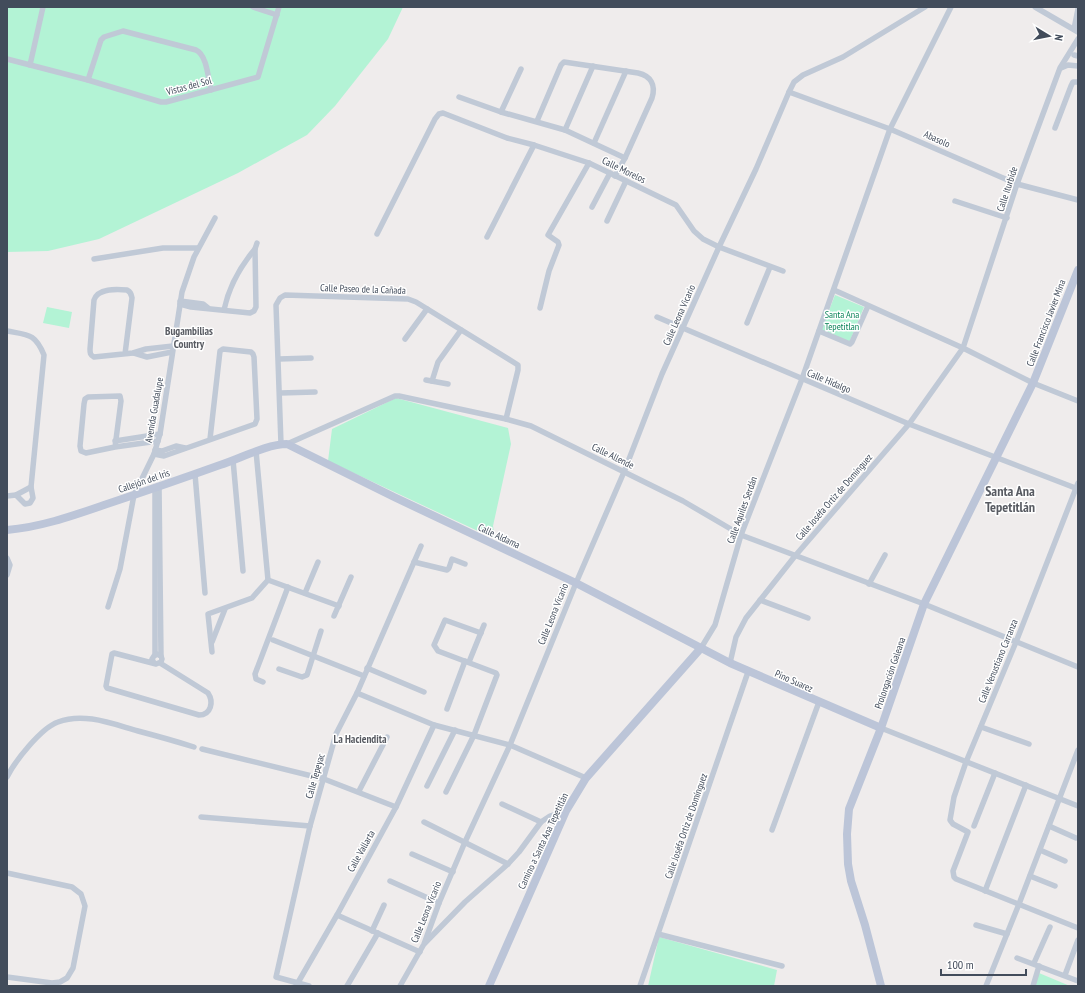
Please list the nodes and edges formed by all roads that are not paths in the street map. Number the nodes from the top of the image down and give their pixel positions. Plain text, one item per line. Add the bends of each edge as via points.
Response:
1 (44, 7) edge
2 (253, 7) edge
3 (279, 7) edge
4 (925, 7) edge
5 (951, 7) edge
6 (1035, 7) edge
7 (1043, 9) edge
8 (1078, 9) edge
9 (277, 15) junction
10 (1076, 31) edge
11 (1078, 39) edge
12 (7, 59) edge
13 (30, 65) junction
14 (593, 66) junction
15 (1078, 66) edge
16 (1060, 68) junction
17 (521, 69) dead end
18 (626, 71) junction
19 (88, 80) junction
20 (1078, 82) edge
21 (211, 90) junction
22 (789, 92) junction
23 (459, 97) dead end
24 (501, 112) junction
25 (537, 121) junction
26 (1055, 128) dead end
27 (890, 129) junction
28 (565, 130) junction
29 (594, 143) junction
30 (534, 145) junction
31 (625, 158) junction
32 (588, 163) junction
33 (613, 175) junction
34 (626, 181) junction
35 (1017, 184) junction
36 (1078, 200) edge
37 (955, 201) dead end
38 (592, 207) dead end
39 (215, 218) dead end
40 (1007, 218) junction
41 (608, 221) dead end
42 (377, 234) dead end
43 (487, 237) dead end
44 (257, 243) dead end
45 (719, 247) junction
46 (198, 248) junction
47 (255, 249) junction
48 (94, 259) dead end
49 (770, 267) junction
50 (1078, 270) edge
51 (783, 271) dead end
52 (834, 290) junction
53 (180, 302) junction
54 (868, 306) junction
55 (540, 308) dead end
56 (427, 309) junction
57 (224, 310) junction
58 (657, 318) dead end
59 (747, 323) dead end
60 (683, 328) junction
61 (7, 330) edge
62 (461, 330) junction
63 (819, 331) junction
64 (405, 339) dead end
65 (963, 348) junction
66 (173, 349) junction
67 (125, 354) junction
68 (311, 358) dead end
69 (279, 359) junction
70 (802, 379) junction
71 (426, 380) dead end
72 (432, 381) junction
73 (1033, 383) junction
74 (448, 384) dead end
75 (315, 392) dead end
76 (280, 393) junction
77 (1078, 401) edge
78 (506, 418) junction
79 (909, 424) junction
80 (160, 434) junction
81 (210, 439) junction
82 (158, 441) junction
83 (115, 444) junction
84 (284, 444) junction
85 (256, 451) junction
86 (155, 452) junction
87 (996, 458) junction
88 (233, 460) junction
89 (624, 472) junction
90 (195, 474) junction
91 (31, 487) junction
92 (157, 487) junction
93 (1077, 487) edge
94 (16, 495) junction
95 (7, 496) edge
96 (134, 496) junction
97 (7, 530) edge
98 (741, 535) junction
99 (421, 546) dead end
100 (885, 555) dead end
101 (795, 556) junction
102 (7, 558) edge
103 (318, 562) dead end
104 (414, 562) junction
105 (465, 564) dead end
106 (244, 571) dead end
107 (7, 575) edge
108 (351, 577) dead end
109 (268, 580) junction
110 (576, 583) junction
111 (869, 584) junction
112 (288, 587) junction
113 (205, 593) dead end
114 (305, 593) junction
115 (760, 600) junction
116 (924, 604) junction
117 (339, 606) junction
118 (108, 607) dead end
119 (225, 609) junction
120 (334, 616) dead end
121 (808, 618) dead end
122 (484, 625) dead end
123 (321, 631) dead end
124 (481, 633) junction
125 (273, 640) dead end
126 (1016, 642) junction
127 (211, 643) junction
128 (701, 648) junction
129 (212, 652) dead end
130 (313, 655) junction
131 (467, 662) junction
132 (157, 663) junction
133 (730, 663) junction
134 (1078, 667) edge
135 (367, 668) junction
136 (279, 669) dead end
137 (748, 672) junction
138 (364, 676) junction
139 (263, 682) dead end
140 (424, 692) dead end
141 (357, 693) junction
142 (819, 702) junction
143 (447, 709) dead end
144 (434, 725) junction
145 (981, 727) junction
146 (881, 728) junction
147 (455, 730) junction
148 (474, 735) junction
149 (387, 737) dead end
150 (1029, 744) dead end
151 (510, 745) junction
152 (194, 747) dead end
153 (202, 749) dead end
154 (1078, 750) edge
155 (966, 762) junction
156 (995, 773) junction
157 (7, 777) edge
158 (586, 778) junction
159 (324, 779) junction
160 (1026, 785) junction
161 (427, 786) dead end
162 (359, 791) junction
163 (446, 792) dead end
164 (1060, 798) junction
165 (502, 804) dead end
166 (396, 806) junction
167 (1078, 806) edge
168 (566, 811) junction
169 (201, 817) dead end
170 (424, 822) dead end
171 (541, 822) junction
172 (310, 826) junction
173 (974, 826) dead end
174 (1049, 826) junction
175 (772, 830) dead end
176 (1076, 838) dead end
177 (465, 842) junction
178 (1040, 850) junction
179 (412, 854) dead end
180 (1065, 861) dead end
181 (508, 864) junction
182 (453, 872) junction
183 (7, 873) edge
184 (1030, 876) junction
185 (390, 880) dead end
186 (1055, 886) dead end
187 (985, 891) junction
188 (439, 903) junction
189 (1019, 904) junction
190 (384, 905) dead end
191 (337, 915) junction
192 (976, 925) dead end
193 (1050, 927) dead end
194 (1078, 928) edge
195 (375, 932) junction
196 (658, 934) junction
197 (1007, 934) junction
198 (1078, 940) edge
199 (424, 944) junction
200 (420, 952) junction
201 (1017, 958) dead end
202 (1037, 965) junction
203 (782, 966) dead end
204 (1065, 975) junction
205 (7, 977) edge
206 (1078, 981) edge
207 (297, 984) edge
208 (309, 986) edge
209 (347, 986) edge
210 (400, 986) edge
211 (489, 986) edge
212 (640, 986) edge
213 (881, 986) edge
214 (986, 986) edge
215 (1033, 986) edge

1 - 13 street
2 - 9 street
3 - 9 street, Vistas del Sol
4 - 22 street, Calle Leona Vicario via 842,57 803,75 794,82
5 - 27 street, Calle Aquiles Serdán
6 - 7 street
7 - 10 street
8 - 10 street
9 - 21 street, Vistas del Sol via 258,77
11 - 16 street, Calle Iturbide
12 - 13 street, Vistas del Sol
13 - 19 street, Vistas del Sol
14 - 18 street
14 - 25 street via 562,63
14 - 28 street
15 - 16 street via 1068,65
16 - 35 street, Calle Iturbide
17 - 24 street
18 - 29 street
18 - 31 street via 648,77 654,92
19 - 21 street, Vistas del Sol via 162,102
19 - 21 street via 102,38 123,31 201,53
20 - 26 street via 1073,82
22 - 27 street, Abasolo
22 - 45 street, Calle Leona Vicario
23 - 24 street
24 - 25 street
25 - 28 street
27 - 35 street, Abasolo
27 - 52 street, Calle Aquiles Serdán
28 - 29 street
29 - 31 street
30 - 32 street, Calle Morelos
30 - 42 street, Calle Morelos via 507,138 441,113 435,119
30 - 43 street
31 - 33 street
32 - 33 street, Calle Morelos
32 - 55 street via 548,235 559,245 549,271
33 - 34 street, Calle Morelos
33 - 38 street
34 - 41 street
34 - 45 street, Calle Morelos via 676,205 696,233
35 - 36 street, Abasolo
35 - 40 street, Calle Iturbide
37 - 40 street
39 - 46 street, Avenida Guadalupe
40 - 65 street, Calle Iturbide
44 - 47 street
45 - 49 street, Calle Morelos
45 - 60 street, Calle Leona Vicario
46 - 48 street via 163,248
46 - 53 street, Avenida Guadalupe
47 - 57 street via 233,279
47 - 57 street via 255,310 250,313
49 - 51 street, Calle Morelos
49 - 59 street
50 - 73 street, Calle Francisco Javier Mina
52 - 54 street
52 - 63 street, Calle Aquiles Serdán
53 - 57 street via 191,308
53 - 66 street, Avenida Guadalupe
54 - 63 street via 850,344
54 - 65 street
56 - 62 street, Calle Paseo de la Cañada
56 - 64 street
56 - 69 street, Calle Paseo de la Cañada via 408,299 285,295 276,305
58 - 60 street, Calle Hidalgo
60 - 70 street, Calle Hidalgo
60 - 89 street, Calle Leona Vicario
61 - 91 street via 34,338 44,355
62 - 72 street via 438,362
62 - 78 street, Calle Paseo de la Cañada via 518,364
63 - 70 street, Calle Aquiles Serdán
65 - 73 street
65 - 79 street, Calle Joséfa Ortiz de Domínguez
66 - 67 street via 146,349
66 - 80 street, Avenida Guadalupe
67 - 67 street via 132,295 127,290 101,292 94,300 90,354 94,357
68 - 69 street
69 - 76 street, Calle Paseo de la Cañada
70 - 79 street, Calle Hidalgo
70 - 98 street, Calle Aquiles Serdán
71 - 72 street
72 - 74 street
73 - 77 street
73 - 87 street, Prolongación Galeana
75 - 76 street
76 - 84 street, Calle Paseo de la Cañada
78 - 84 street, Calle Allende via 394,396
78 - 89 street, Calle Allende via 531,426
79 - 87 street, Calle Hidalgo
79 - 101 street, Calle Joséfa Ortiz de Domínguez
80 - 82 street, Avenida Guadalupe
80 - 83 street
81 - 81 street via 254,425 256,422 254,357 251,352 220,350
81 - 86 street via 185,448 176,446
82 - 83 street
82 - 86 street, Avenida Guadalupe
83 - 83 street via 86,453 82,451 80,446 85,399 120,396
84 - 85 street, Callejón del Iris
84 - 110 street, Calle Aldama
85 - 88 street, Callejón del Iris
85 - 109 street
86 - 96 street, Avenida Guadalupe
87 - 93 street, Calle Hidalgo
87 - 116 street, Prolongación Galeana
88 - 90 street, Callejón del Iris
88 - 106 street
89 - 98 street, Calle Allende via 683,501
89 - 110 street, Calle Leona Vicario
90 - 92 street, Callejón del Iris
90 - 113 street
91 - 94 street
91 - 94 street via 33,498 30,503 25,504
92 - 96 street, Callejón del Iris
92 - 132 street via 158,655 152,659
93 - 126 street, Calle Venustiano Carranza
94 - 95 street
96 - 97 street, Callejón del Iris via 53,523
96 - 118 street, Avenida Guadalupe via 120,569
98 - 101 street, Calle Allende
98 - 128 street, Calle Aquiles Serdán via 715,625
99 - 104 street, Calle Tepeyac
100 - 111 street
101 - 111 street, Calle Allende
101 - 115 street, Calle Joséfa Ortiz de Domínguez
102 - 107 street via 10,565
103 - 114 street
104 - 105 street via 447,570 452,559
104 - 135 street, Calle Tepeyac
108 - 117 street
109 - 112 street
109 - 119 street via 252,598
110 - 128 street, Calle Aldama
110 - 151 street, Calle Leona Vicario
111 - 116 street, Calle Allende
112 - 114 street
112 - 139 street via 255,674 256,679
114 - 117 street
115 - 121 street
115 - 133 street, Calle Joséfa Ortiz de Domínguez via 736,637
116 - 126 street, Calle Allende
116 - 146 street, Prolongación Galeana
117 - 120 street
119 - 127 street
119 - 127 street via 208,614
122 - 124 street
123 - 130 street
124 - 131 street
124 - 131 street via 445,620 435,647 438,651
125 - 130 street
126 - 134 street, Calle Allende
126 - 145 street, Calle Venustiano Carranza
127 - 129 street
128 - 133 street, Pino Suarez
128 - 158 street, Camino a Santa Ana Tepetitlán
130 - 136 street via 306,676
130 - 138 street
131 - 143 street
131 - 148 street via 497,674
132 - 132 street via 114,653 106,686 199,715 211,708 208,693
133 - 137 street, Pino Suarez
135 - 138 street, Calle Tepeyac
135 - 140 street
137 - 142 street, Pino Suarez
137 - 196 street, Calle Joséfa Ortiz de Domínguez
138 - 141 street, Calle Tepeyac
141 - 144 street
141 - 159 street, Calle Tepeyac via 336,734
142 - 146 street, Pino Suarez
142 - 175 street
144 - 147 street
144 - 166 street, Calle Vallarta
145 - 150 street
145 - 155 street, Calle Venustiano Carranza
146 - 155 street
146 - 213 street, Prolongación Galeana via 849,809 847,834 851,882
147 - 148 street
147 - 161 street
148 - 151 street
148 - 163 street
149 - 162 street
151 - 158 street
151 - 177 street, Calle Leona Vicario
152 - 157 street via 99,720 69,719 48,726 22,755
153 - 159 street
154 - 164 street
155 - 156 street
155 - 187 street, Calle Venustiano Carranza via 953,799 950,820 952,824 968,832 953,871 954,877 958,880
156 - 160 street
156 - 173 street
158 - 168 street, Camino a Santa Ana Tepetitlán
159 - 162 street
159 - 172 street, Calle Tepeyac
160 - 164 street
160 - 187 street
162 - 166 street
164 - 167 street
164 - 174 street
165 - 171 street
166 - 191 street, Calle Vallarta
168 - 171 street
168 - 211 street, Camino a Santa Ana Tepetitlán
169 - 172 street
170 - 177 street
171 - 181 street via 520,852
172 - 207 street, Calle Tepeyac via 276,977
174 - 176 street
174 - 178 street
177 - 181 street
177 - 182 street, Calle Leona Vicario
178 - 180 street
178 - 184 street
179 - 182 street
181 - 199 street via 465,902
182 - 188 street, Calle Leona Vicario
183 - 205 street via 72,887 81,894 85,906 73,968 67,978 52,983
184 - 186 street
184 - 189 street
185 - 188 street
187 - 189 street
188 - 199 street, Calle Leona Vicario
189 - 194 street
189 - 197 street
190 - 195 street
191 - 195 street
191 - 207 street, Calle Vallarta
192 - 197 street
193 - 202 street
195 - 200 street
195 - 209 street
196 - 203 street
196 - 212 street, Calle Joséfa Ortiz de Domínguez
197 - 214 street
198 - 204 street
199 - 200 street, Calle Leona Vicario
200 - 210 street, Calle Leona Vicario
201 - 202 street
202 - 204 street
202 - 215 street
204 - 206 street
207 - 208 street

